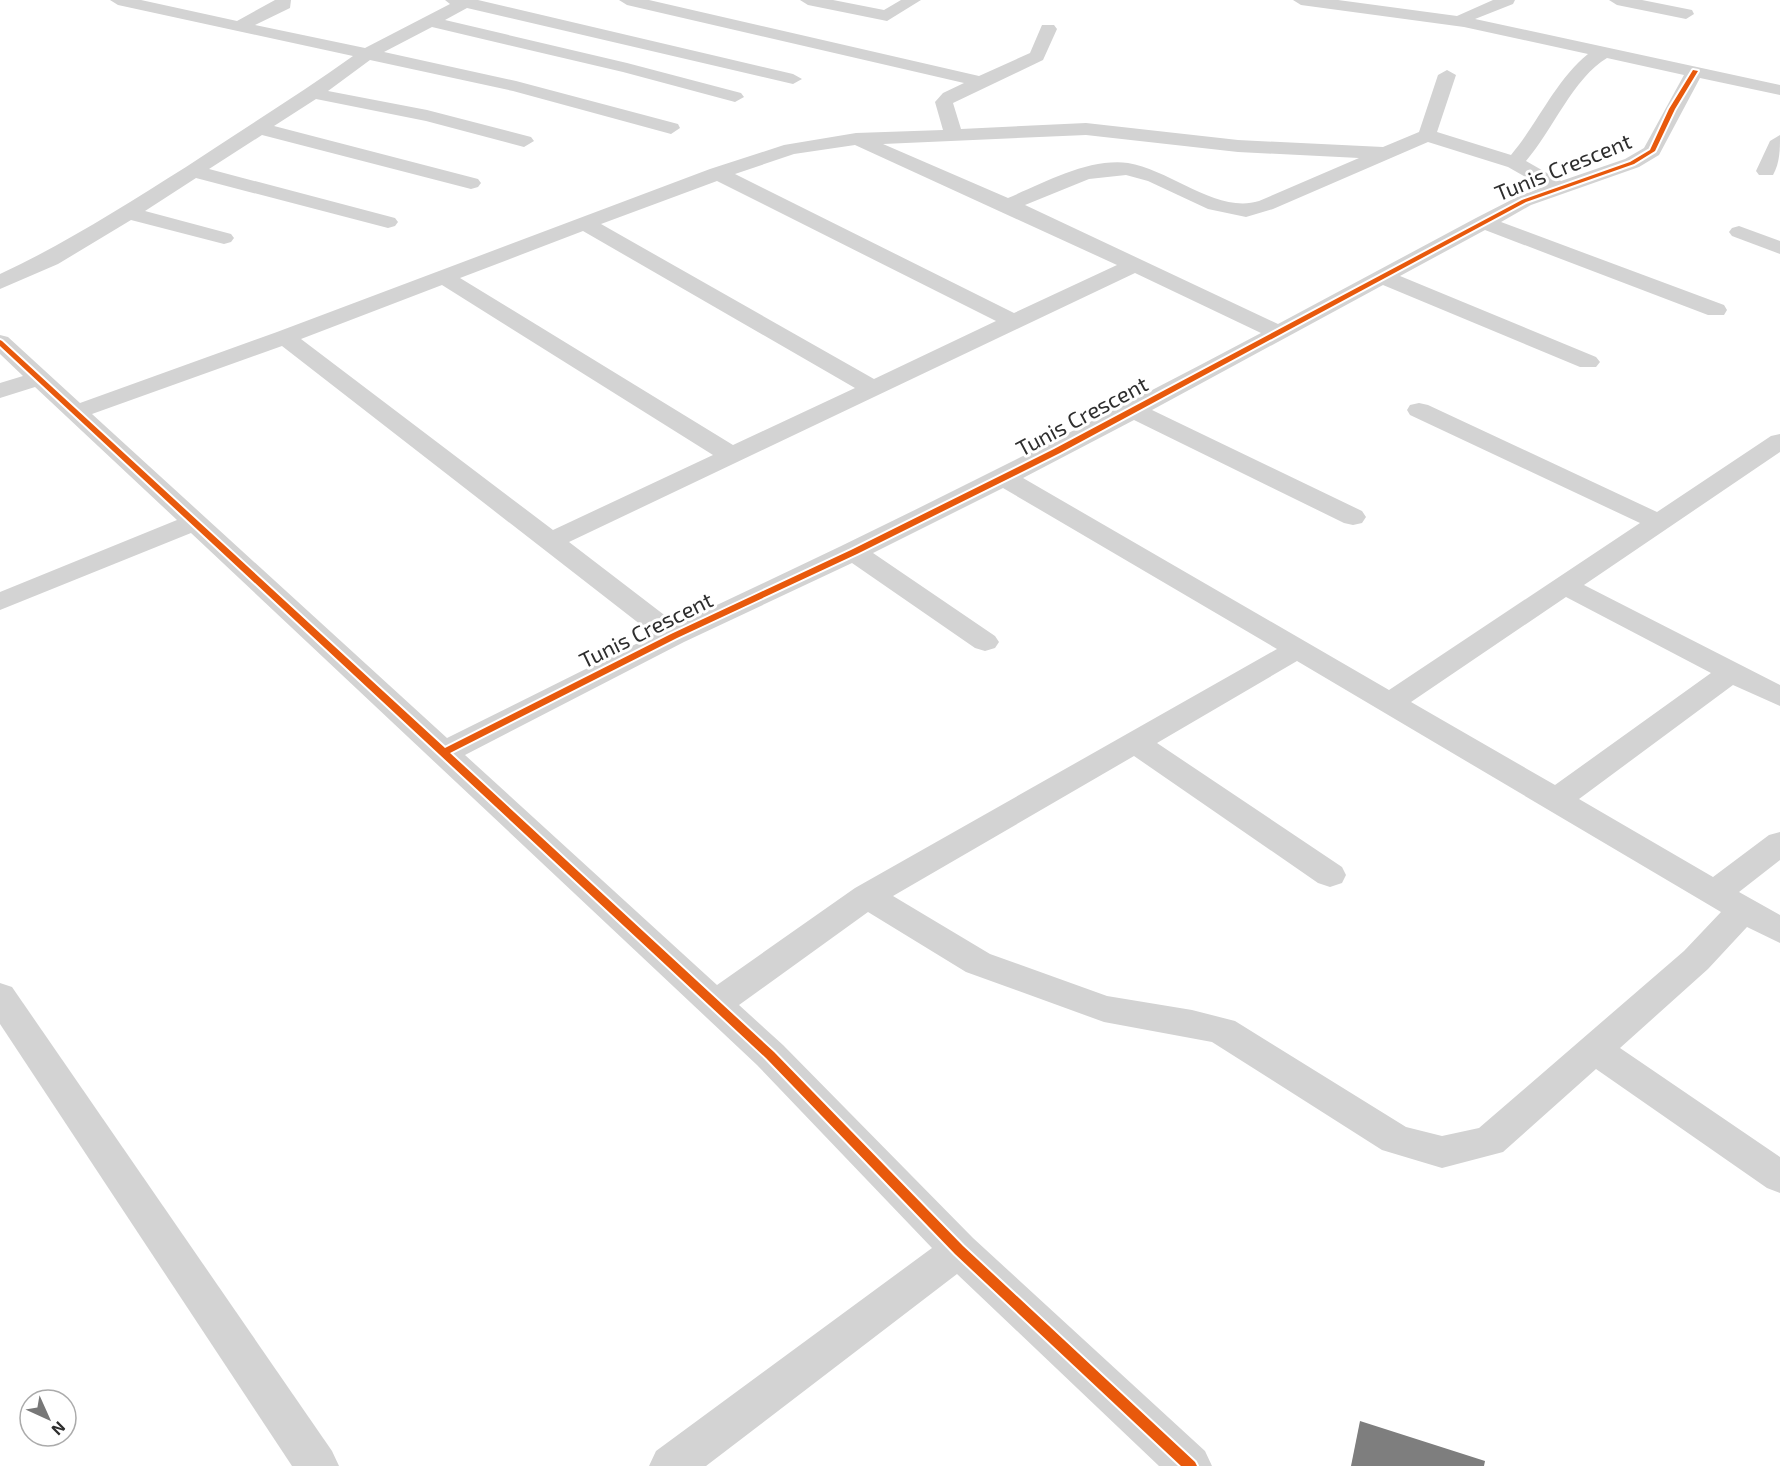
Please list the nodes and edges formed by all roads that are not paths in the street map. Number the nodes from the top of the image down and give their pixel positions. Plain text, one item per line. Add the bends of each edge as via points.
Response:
1 (118, 0) edge
2 (283, 0) edge
3 (627, 0) edge
4 (808, 0) edge
5 (913, 0) edge
6 (1301, 0) edge
7 (1508, 0) edge
8 (1617, 0) edge
9 (463, 1) edge
10 (1642, 2) edge
11 (1686, 15) dead end
12 (428, 21) junction
13 (1464, 22) junction
14 (238, 26) junction
15 (1048, 29) dead end
16 (1600, 50) junction
17 (367, 54) junction
18 (1695, 71) junction
19 (1447, 75) dead end
20 (794, 79) dead end
21 (982, 82) junction
22 (1780, 90) edge
23 (313, 93) junction
24 (735, 97) dead end
25 (258, 128) junction
26 (671, 128) dead end
27 (953, 133) junction
28 (1427, 135) junction
29 (856, 139) junction
30 (524, 141) dead end
31 (1780, 141) edge
32 (1385, 153) junction
33 (1515, 163) junction
34 (192, 171) junction
35 (1766, 171) dead end
36 (717, 173) junction
37 (471, 183) dead end
38 (1558, 189) junction
39 (1008, 205) junction
40 (128, 213) junction
41 (388, 222) dead end
42 (1483, 222) junction
43 (586, 224) junction
44 (1739, 232) dead end
45 (224, 238) dead end
46 (1780, 248) edge
47 (1134, 265) junction
48 (1380, 276) junction
49 (444, 277) junction
50 (0, 282) edge
51 (1716, 310) dead end
52 (1013, 321) junction
53 (1277, 332) junction
54 (285, 337) junction
55 (0, 342) edge
56 (1588, 363) dead end
57 (39, 378) junction
58 (872, 388) junction
59 (0, 392) edge
60 (1419, 410) dead end
61 (1135, 411) junction
62 (76, 412) junction
63 (1780, 441) edge
64 (731, 455) junction
65 (1005, 478) junction
66 (1353, 517) dead end
67 (193, 523) junction
68 (1660, 523) junction
69 (550, 541) junction
70 (854, 552) junction
71 (1565, 586) junction
72 (0, 602) edge
73 (674, 636) junction
74 (986, 642) dead end
75 (1298, 650) junction
76 (1731, 672) junction
77 (1780, 697) edge
78 (1391, 702) junction
79 (1135, 743) junction
80 (445, 752) junction
81 (1556, 801) junction
82 (1780, 843) edge
83 (1330, 876) dead end
84 (867, 896) junction
85 (1729, 902) junction
86 (1780, 931) edge
87 (0, 996) edge
88 (716, 1004) junction
89 (1595, 1049) junction
90 (1780, 1178) edge
91 (959, 1250) junction
92 (317, 1466) edge
93 (671, 1466) edge
94 (1190, 1466) edge

1 - 14 street
2 - 14 street via 284,4
3 - 21 street
4 - 5 street via 886,16
6 - 13 street
7 - 13 street via 1464,18
8 - 10 street
9 - 12 street
9 - 20 street
10 - 11 street
12 - 17 street
12 - 24 street
13 - 16 street
14 - 17 street
15 - 21 street via 1037,56
16 - 18 street
16 - 33 street via 1576,75
17 - 23 street
17 - 26 street via 516,86
18 - 22 street
18 - 38 street, Tunis Crescent via 1652,151 1632,163
19 - 28 street
21 - 27 street via 944,102
23 - 25 street
23 - 30 street
25 - 34 street
25 - 37 street
27 - 29 street
27 - 32 street via 1086,129 1238,146
28 - 32 street
28 - 33 street
29 - 36 street via 791,149
29 - 39 street
31 - 35 street
32 - 39 street via 1266,206 1244,211 1124,168 1101,170
33 - 38 street
34 - 40 street
34 - 41 street
36 - 43 street
36 - 52 street
38 - 42 street, Tunis Crescent
39 - 47 street
40 - 45 street
40 - 50 street via 50,259
42 - 48 street, Tunis Crescent
42 - 51 street
43 - 49 street
43 - 58 street
44 - 46 street
47 - 52 street
47 - 53 street
48 - 53 street, Tunis Crescent
48 - 56 street
49 - 54 street
49 - 64 street
52 - 58 street
53 - 61 street, Tunis Crescent
54 - 62 street
54 - 69 street
55 - 57 street
57 - 59 street
57 - 62 street
58 - 64 street
60 - 68 street
61 - 65 street, Tunis Crescent
61 - 66 street
62 - 67 street
63 - 68 street
64 - 69 street
65 - 70 street, Tunis Crescent
65 - 75 street
67 - 72 street
67 - 80 street
68 - 71 street
69 - 73 street
70 - 73 street, Tunis Crescent
70 - 74 street
71 - 76 street
71 - 78 street
73 - 80 street, Tunis Crescent
75 - 78 street
75 - 79 street
76 - 77 street
76 - 81 street
78 - 81 street
79 - 83 street
79 - 84 street
80 - 88 street
81 - 85 street
82 - 85 street
84 - 88 street
84 - 89 street via 978,963 1104,1009 1222,1031 1395,1139 1442,1152 1490,1141
85 - 86 street
85 - 89 street via 1696,960
87 - 92 street
88 - 91 street
89 - 90 street
91 - 93 street
91 - 94 street

